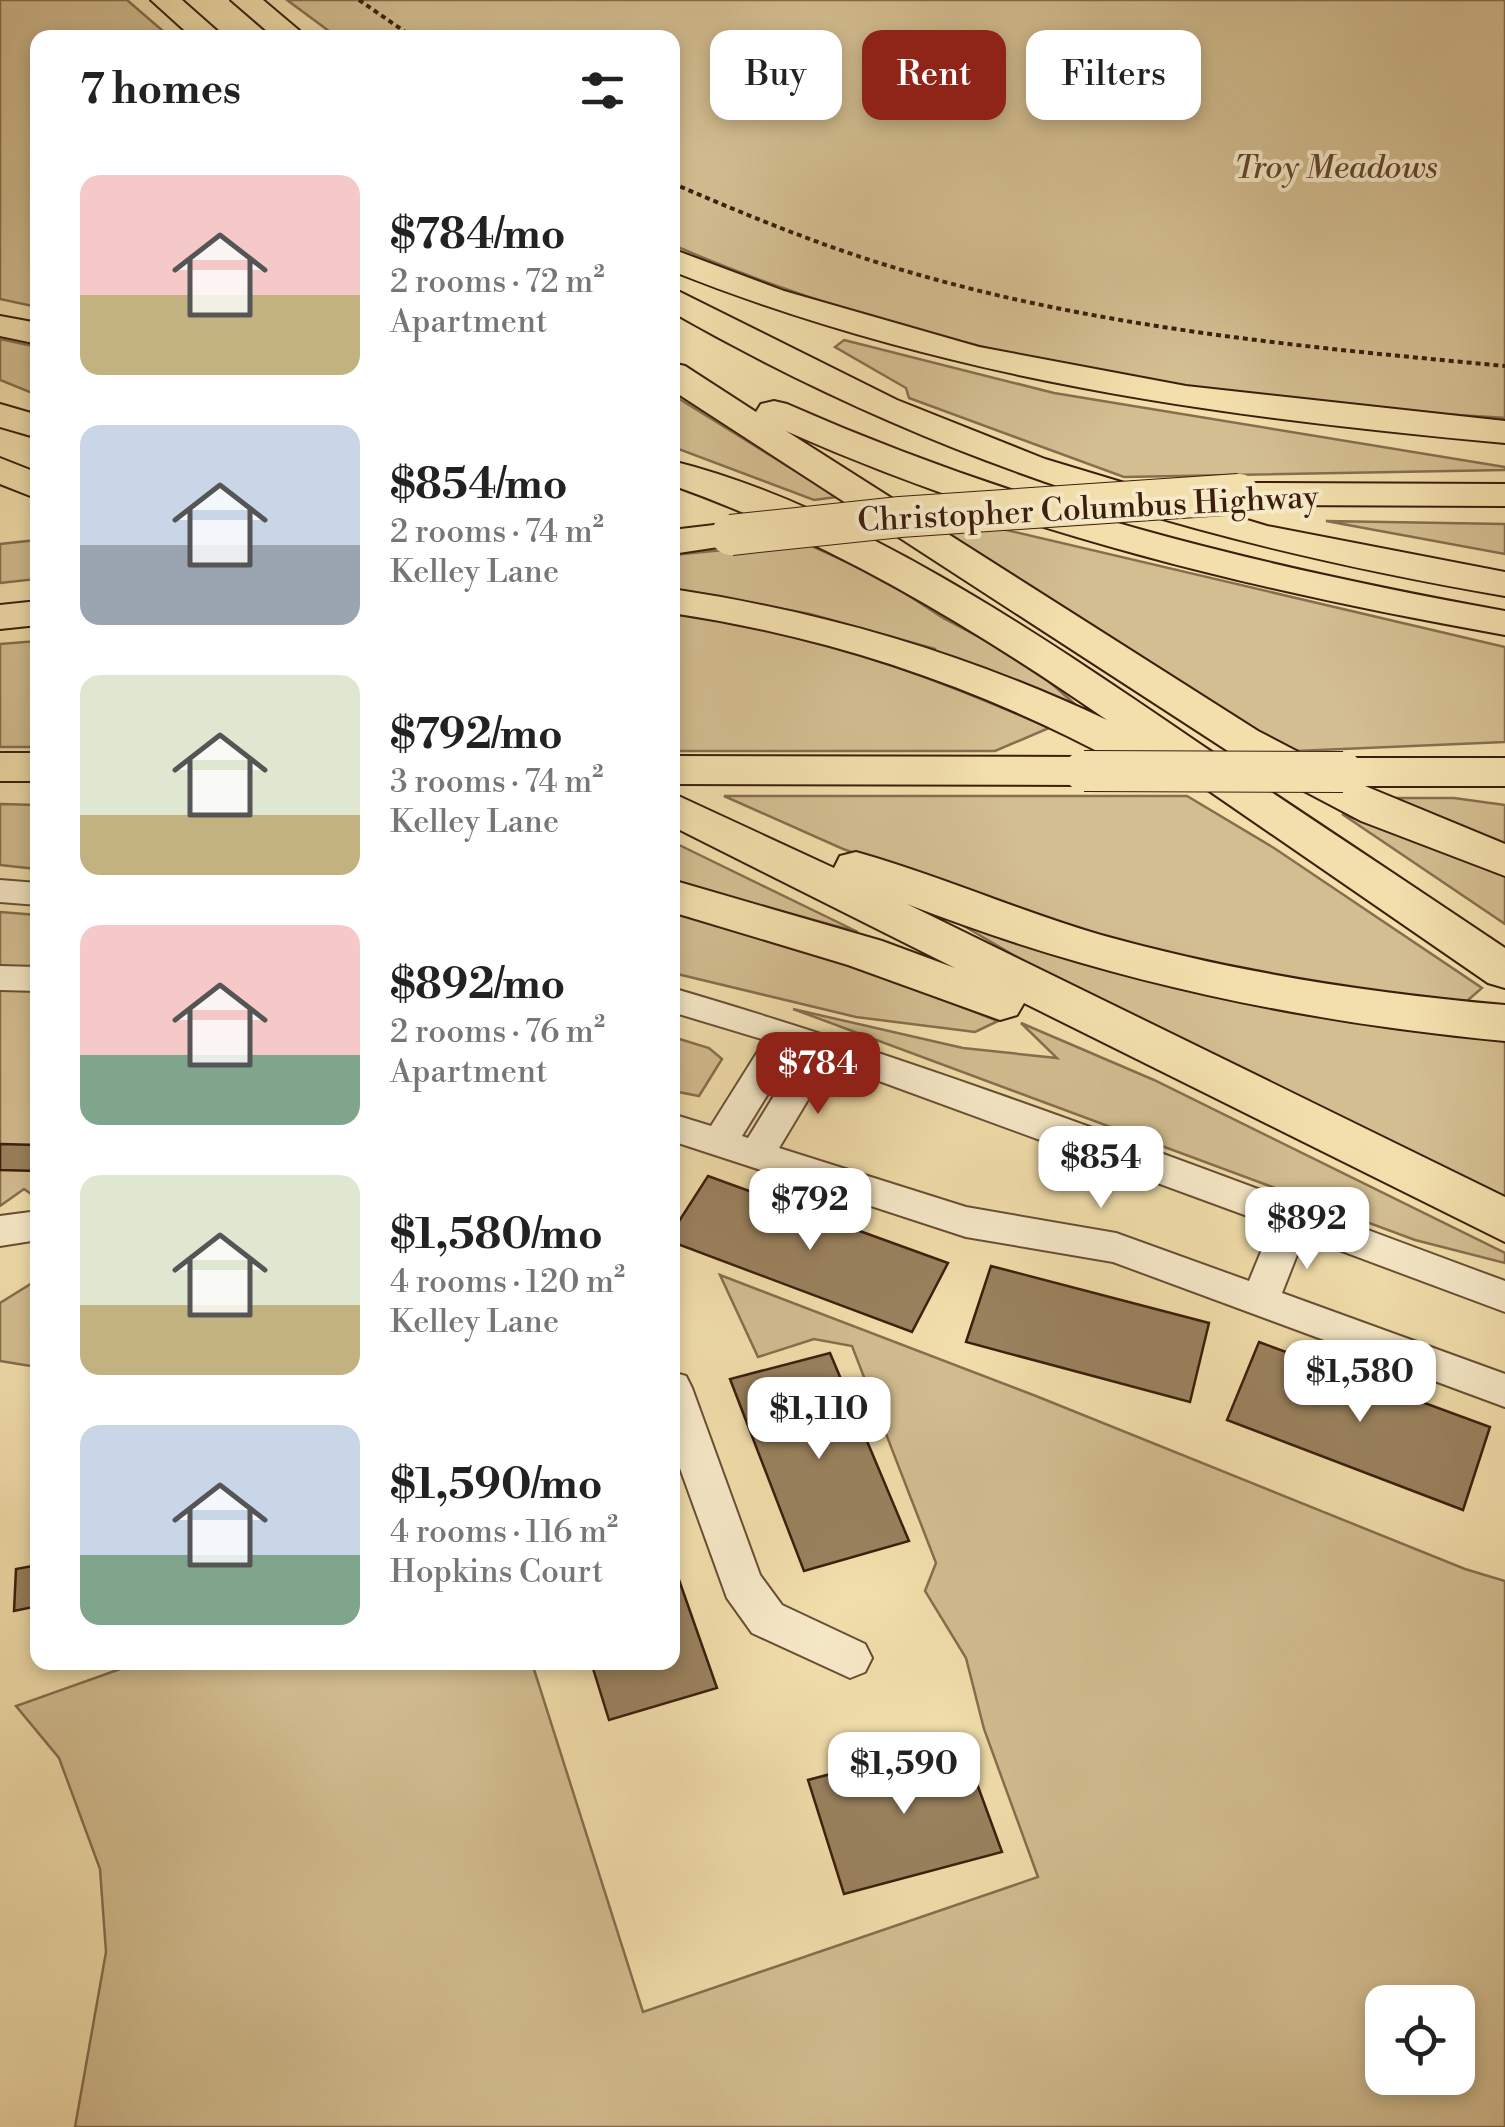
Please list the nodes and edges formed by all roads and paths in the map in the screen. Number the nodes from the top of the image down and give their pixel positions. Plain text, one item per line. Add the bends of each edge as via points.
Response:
1 (166, 0) edge
2 (245, 0) edge
3 (360, 0) edge
4 (202, 30) edge
5 (284, 30) edge
6 (403, 30) edge
7 (680, 185) edge
8 (680, 262) edge
9 (680, 302) edge
10 (0, 326) edge
11 (30, 332) edge
12 (680, 362) edge
13 (1505, 366) edge
14 (680, 379) edge
15 (0, 415) edge
16 (30, 424) edge
17 (1505, 432) edge
18 (0, 469) edge
19 (680, 475) edge
20 (30, 484) edge
21 (1505, 495) edge
22 (680, 530) edge
23 (731, 535) junction
24 (680, 541) edge
25 (1505, 584) edge
26 (680, 602) edge
27 (30, 614) edge
28 (0, 618) edge
29 (1505, 623) edge
30 (30, 631) edge
31 (0, 633) edge
32 (0, 767) edge
33 (30, 767) edge
34 (1505, 772) edge
35 (680, 791) edge
36 (680, 797) edge
37 (680, 799) edge
38 (1342, 858) junction
39 (1505, 861) edge
40 (0, 892) edge
41 (30, 894) edge
42 (680, 898) edge
43 (1505, 971) edge
44 (0, 978) edge
45 (30, 978) edge
46 (680, 1002) edge
47 (1505, 1023) edge
48 (787, 1034) junction
49 (822, 1047) junction
50 (1198, 1070) junction
51 (680, 1129) edge
52 (721, 1140) junction
53 (757, 1153) junction
54 (1294, 1216) junction
55 (1505, 1221) edge
56 (30, 1227) edge
57 (0, 1231) edge
58 (1505, 1298) edge
59 (1258, 1302) junction
60 (1505, 1391) edge
61 (680, 1411) edge
62 (850, 1658) dead end

1 - 4 highway
2 - 5 highway
3 - 6 path
7 - 13 path via 841,250 982,289 1238,340
8 - 17 highway via 828,318 1004,365 1256,408
9 - 25 highway via 832,384 1062,478 1274,540
10 - 11 highway
12 - 29 highway via 808,428 1037,515 1280,581
14 - 39 highway via 1243,741 1377,811
15 - 16 highway
18 - 20 highway
19 - 38 highway via 785,514 937,591
21 - 23 highway, Christopher Columbus Highway, bridge via 1239,494
22 - 23 highway
23 - 24 highway, Christopher Columbus Highway
26 - 38 highway via 818,628 947,669 1138,754 1301,852
27 - 28 highway
30 - 31 highway
32 - 33 highway
34 - 35 highway, bridge via 718,770
36 - 47 highway via 911,888 1148,966 1303,1000
37 - 50 highway
38 - 43 highway
40 - 41 street
42 - 50 highway via 924,974 1156,1069
44 - 45 street
46 - 48 street
48 - 49 street
48 - 52 street
49 - 53 street
49 - 54 street
50 - 55 highway
51 - 52 street
52 - 53 street
53 - 59 street via 966,1222 1116,1248
54 - 58 street
54 - 59 street
56 - 57 street
59 - 60 street
61 - 62 street via 742,1585 766,1619

